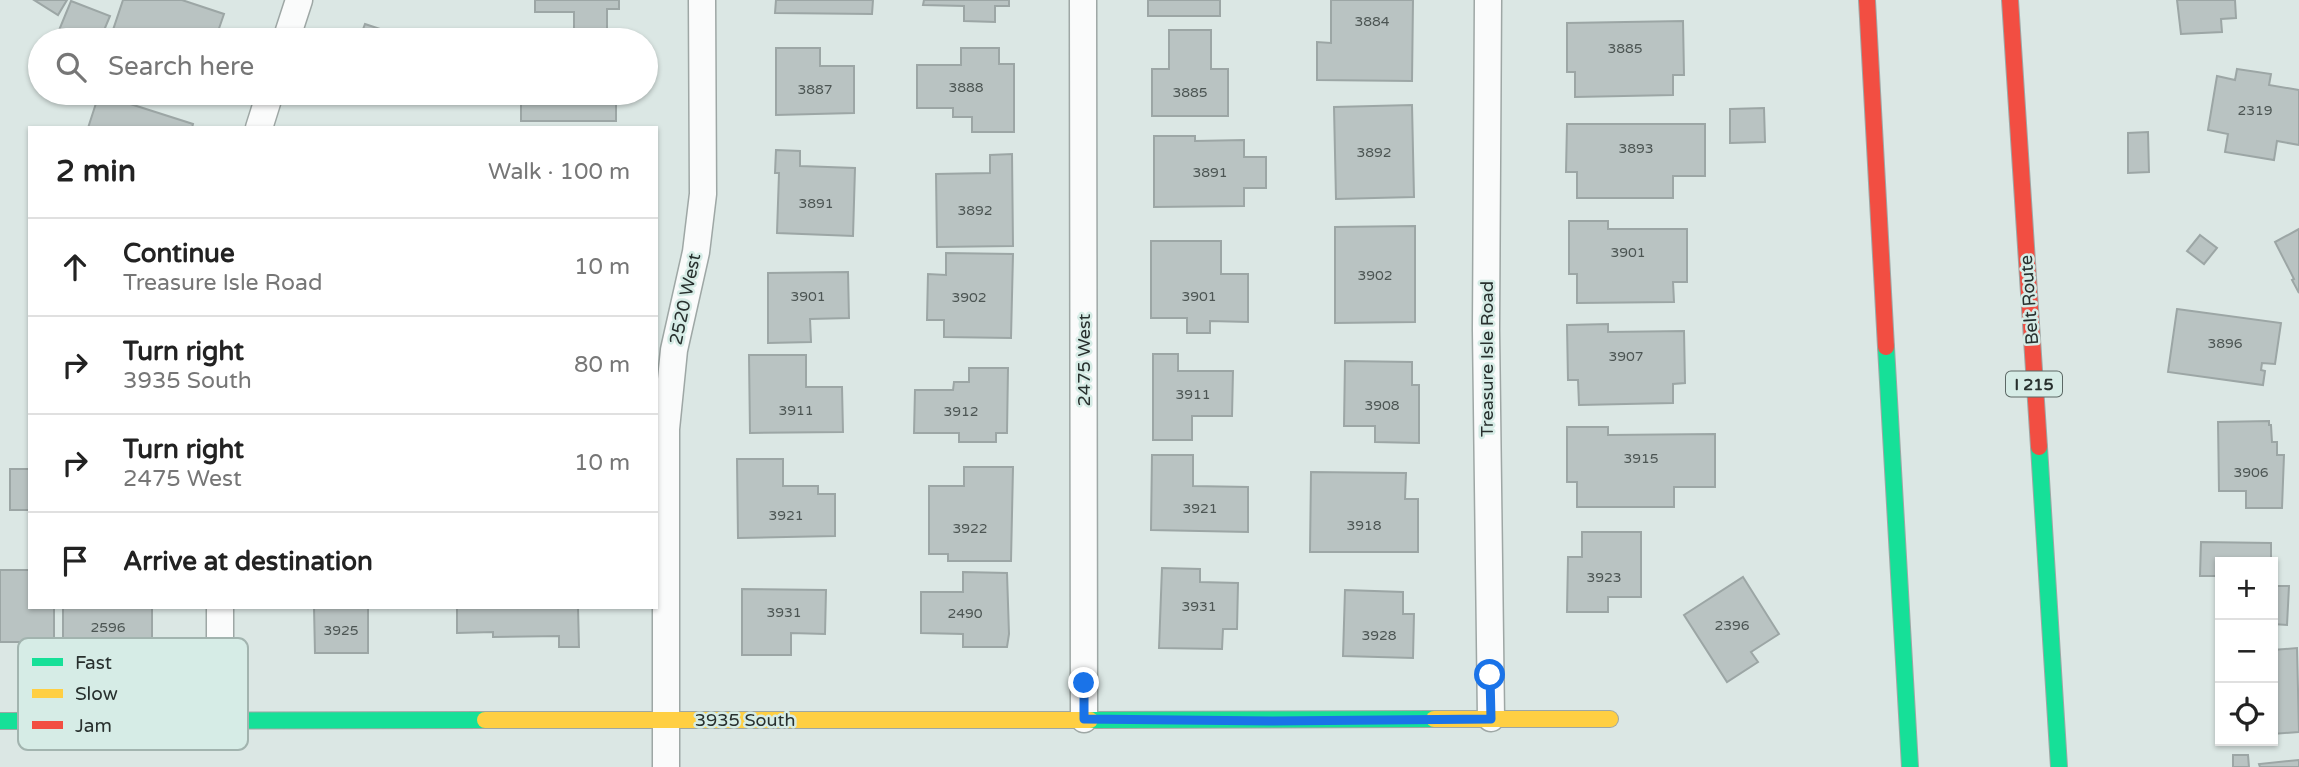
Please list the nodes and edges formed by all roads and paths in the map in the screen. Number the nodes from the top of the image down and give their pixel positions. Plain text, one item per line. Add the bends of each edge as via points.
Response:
1 (299, 0) edge
2 (702, 0) edge
3 (1083, 0) edge
4 (1488, 0) edge
5 (1867, 0) edge
6 (2010, 0) edge
7 (290, 28) edge
8 (266, 105) edge
9 (260, 126) edge
10 (220, 609) edge
11 (220, 638) edge
12 (1084, 719) junction
13 (1491, 719) junction
14 (1610, 719) dead end
15 (665, 720) junction
16 (0, 721) edge
17 (18, 721) edge
18 (248, 721) edge
19 (666, 767) edge
20 (1910, 767) edge
21 (2059, 767) edge

1 - 7 street
2 - 15 street, 2520 West via 703,194 696,252 674,351 666,429
3 - 12 street, 2475 West
4 - 13 street, Treasure Isle Road
5 - 20 main road
6 - 21 main road, Belt Route / I 215
8 - 9 street
10 - 11 street
12 - 13 main road, 3935 South
12 - 15 main road, 3935 South
13 - 14 main road, 3935 South
15 - 18 main road, 3935 South
15 - 19 street, 2520 West
16 - 17 main road, 3935 South

